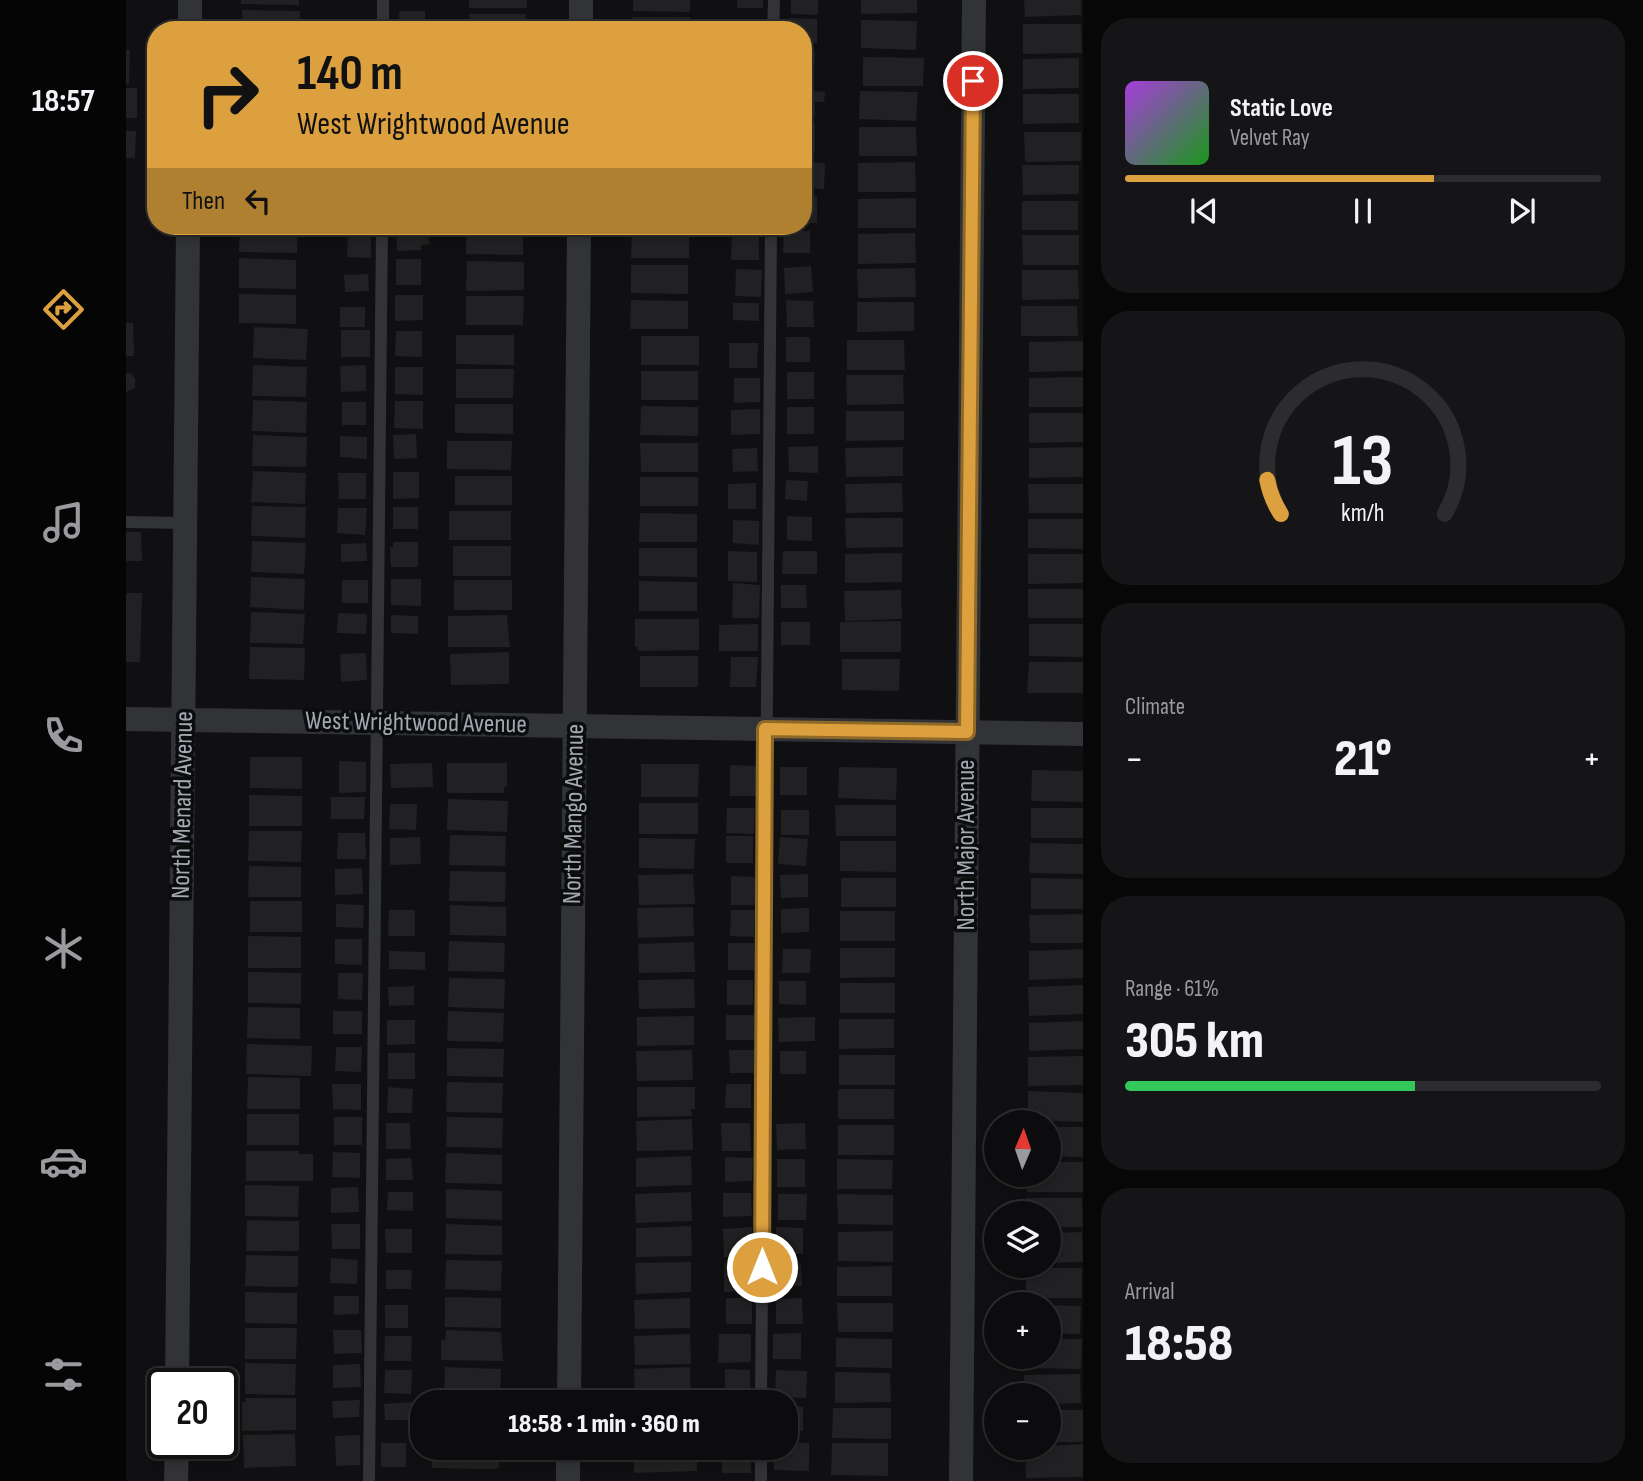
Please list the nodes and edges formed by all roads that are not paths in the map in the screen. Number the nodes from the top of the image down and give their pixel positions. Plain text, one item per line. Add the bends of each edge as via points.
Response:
1 (190, 0) edge
2 (383, 0) edge
3 (581, 0) edge
4 (774, 0) edge
5 (974, 0) edge
6 (190, 21) edge
7 (383, 21) edge
8 (581, 21) edge
9 (773, 21) edge
10 (188, 235) edge
11 (382, 235) edge
12 (579, 235) edge
13 (771, 235) edge
14 (126, 522) edge
15 (185, 523) junction
16 (126, 719) edge
17 (184, 720) junction
18 (378, 723) junction
19 (575, 726) junction
20 (765, 729) junction
21 (967, 732) junction
22 (1083, 734) edge
23 (177, 1368) edge
24 (569, 1390) edge
25 (761, 1390) edge
26 (177, 1459) edge
27 (568, 1460) edge
28 (761, 1460) edge
29 (176, 1481) edge
30 (369, 1481) edge
31 (568, 1481) edge
32 (761, 1481) edge
33 (961, 1481) edge

1 - 6 street
2 - 7 lane
3 - 8 street
4 - 9 lane
5 - 21 street, North Major Avenue
10 - 15 street, North Menard Avenue
11 - 18 lane
12 - 19 street, North Mango Avenue
13 - 20 lane
14 - 15 lane
15 - 17 street, North Menard Avenue
16 - 17 street, West Wrightwood Avenue
17 - 18 street, West Wrightwood Avenue
17 - 23 street, North Menard Avenue
18 - 19 street, West Wrightwood Avenue
18 - 30 lane
19 - 20 street, West Wrightwood Avenue
19 - 24 street, North Mango Avenue
20 - 21 street, West Wrightwood Avenue
20 - 25 lane
21 - 22 street, West Wrightwood Avenue
21 - 33 street, North Major Avenue
26 - 29 street
27 - 31 street
28 - 32 lane

